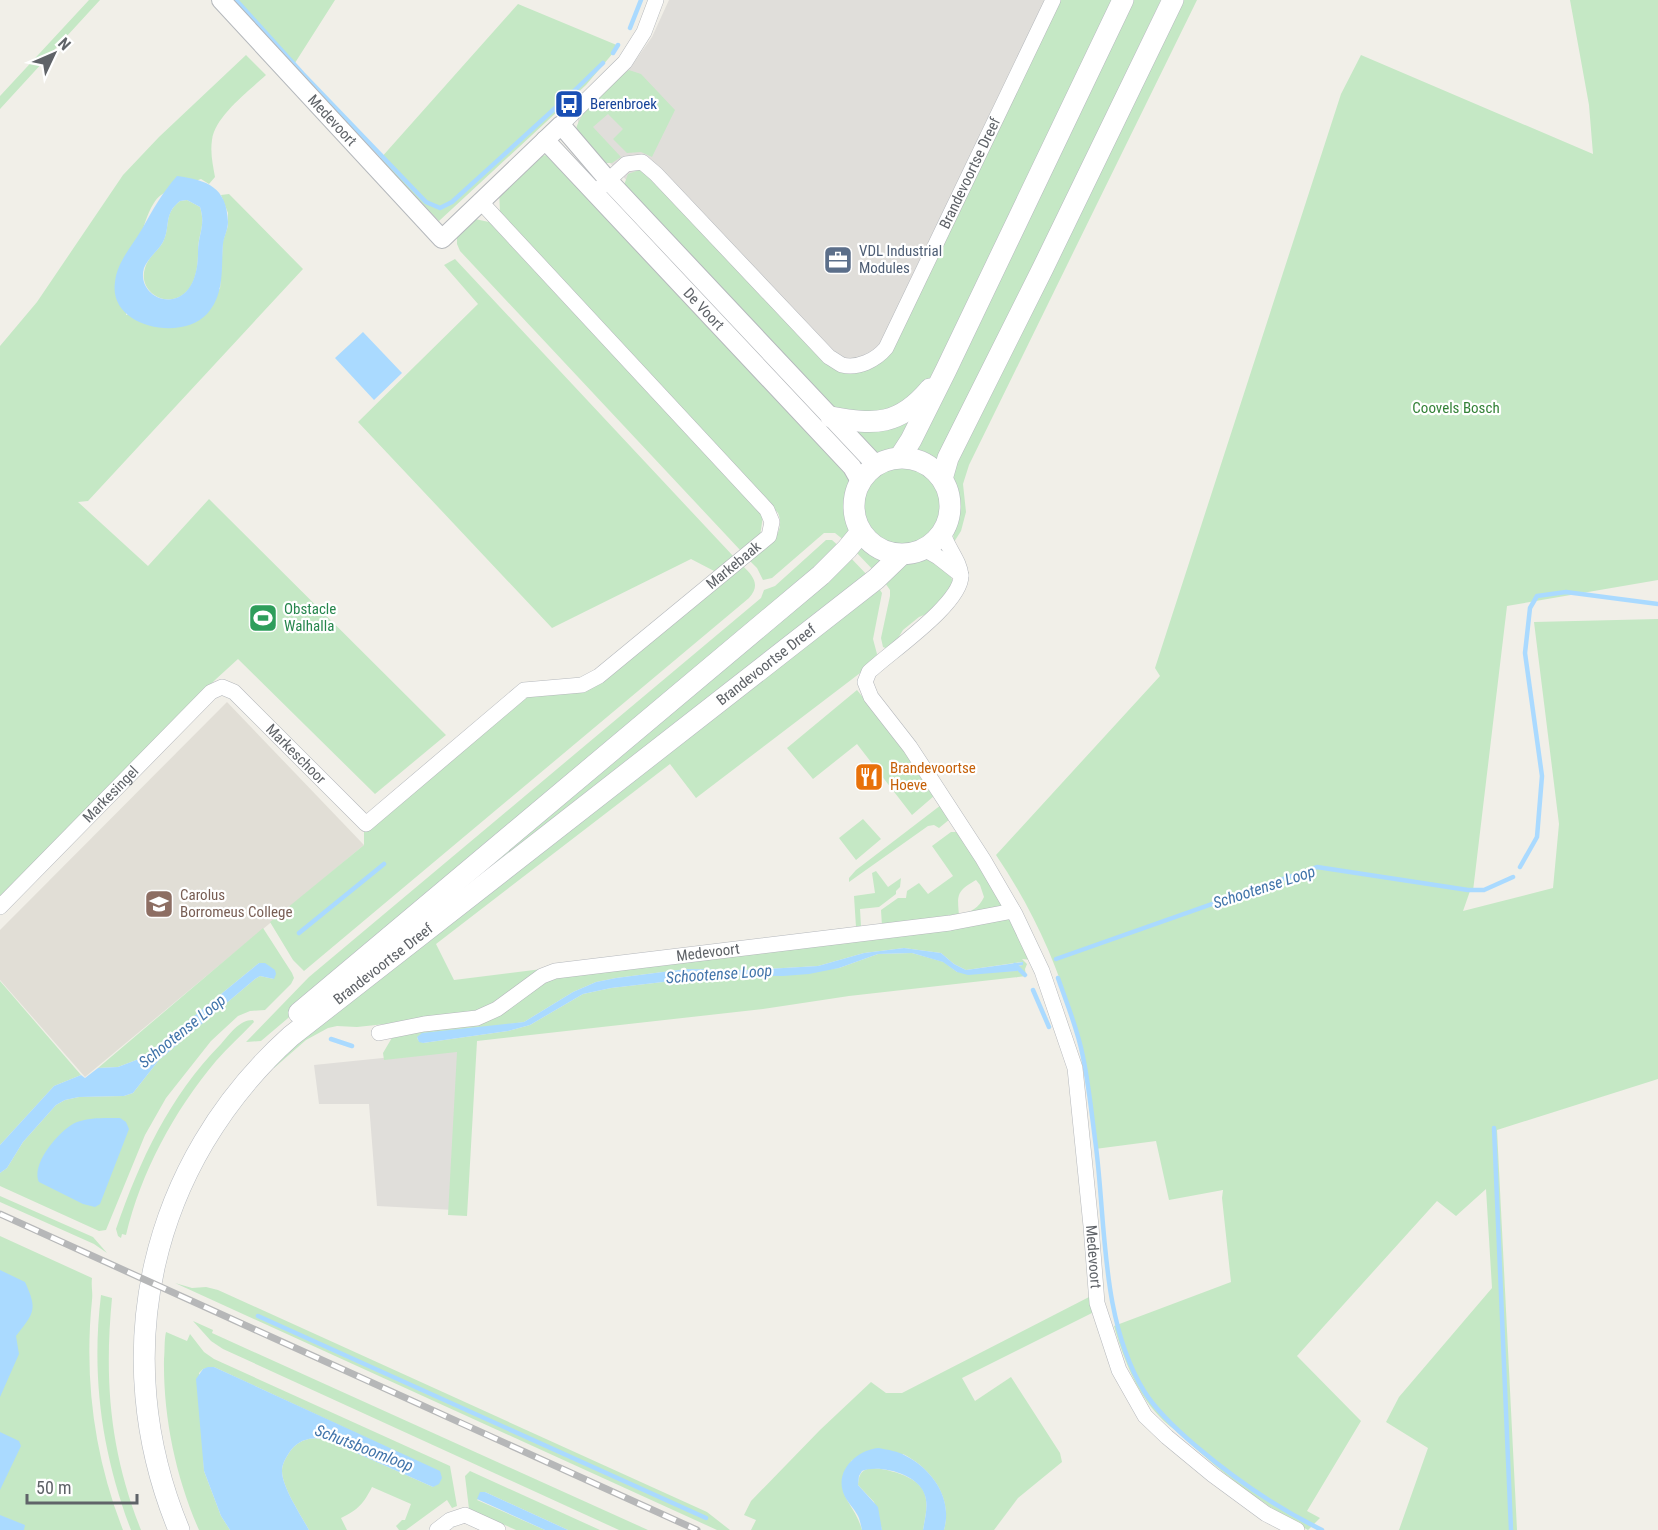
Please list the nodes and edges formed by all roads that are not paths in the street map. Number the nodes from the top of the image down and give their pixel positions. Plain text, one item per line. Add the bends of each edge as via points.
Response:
1 (221, 0) edge
2 (656, 0) edge
3 (1053, 0) edge
4 (1123, 0) edge
5 (1173, 0) edge
6 (561, 125) junction
7 (545, 140) junction
8 (602, 186) junction
9 (480, 201) junction
10 (946, 370) junction
11 (831, 417) junction
12 (900, 458) junction
13 (876, 465) junction
14 (942, 479) junction
15 (860, 480) junction
16 (861, 532) junction
17 (943, 532) junction
18 (924, 549) junction
19 (901, 555) junction
20 (961, 575) junction
21 (222, 687) joint
22 (366, 824) joint
23 (0, 907) edge
24 (1013, 910) junction
25 (379, 1033) dead end
26 (165, 1530) edge
27 (179, 1530) edge
28 (437, 1530) edge
29 (498, 1530) edge
30 (1297, 1530) edge

1 - 9 street, Medevoort via 442,239
2 - 6 street via 644,32 625,62
3 - 8 street, Brandevoortse Dreef via 886,348 877,358 859,365 842,365 829,357 642,162 626,164
4 - 10 main road
5 - 14 main road via 948,458
6 - 7 street
6 - 8 street, De Voort
7 - 8 street, De Voort
7 - 9 street
8 - 11 street, De Voort
8 - 15 street, De Voort
9 - 22 street, Markebaak via 767,510 772,522 769,536 599,676 582,685 524,690
10 - 11 main road via 916,406 896,417 875,423
10 - 12 main road
11 - 13 street, De Voort
12 - 13 main road
12 - 14 main road via 924,463
13 - 15 main road
14 - 17 main road via 951,506
15 - 16 main road via 853,508
16 - 19 main road via 878,548
16 - 26 main road, Brandevoortse Dreef via 821,574 286,1024 227,1084 203,1117 158,1209 143,1258 133,1313 131,1370 137,1436
17 - 18 main road
17 - 20 street
18 - 19 main road
18 - 20 street
19 - 27 main road, Brandevoortse Dreef via 876,579 291,1036 226,1107 203,1141 173,1205 159,1248 146,1318 145,1383 150,1434
20 - 24 street, Medevoort via 956,592 943,609 885,657 869,672 865,682 871,697 910,747 984,859
21 - 22 street, Markeschoor via 234,692
21 - 23 street, Markesingel via 211,692
24 - 25 street, Medevoort via 950,923 555,971 477,1018
24 - 30 street, Medevoort via 1042,971 1075,1068 1097,1303 1119,1370 1144,1416 1167,1437 1266,1514
28 - 29 street via 465,1515

